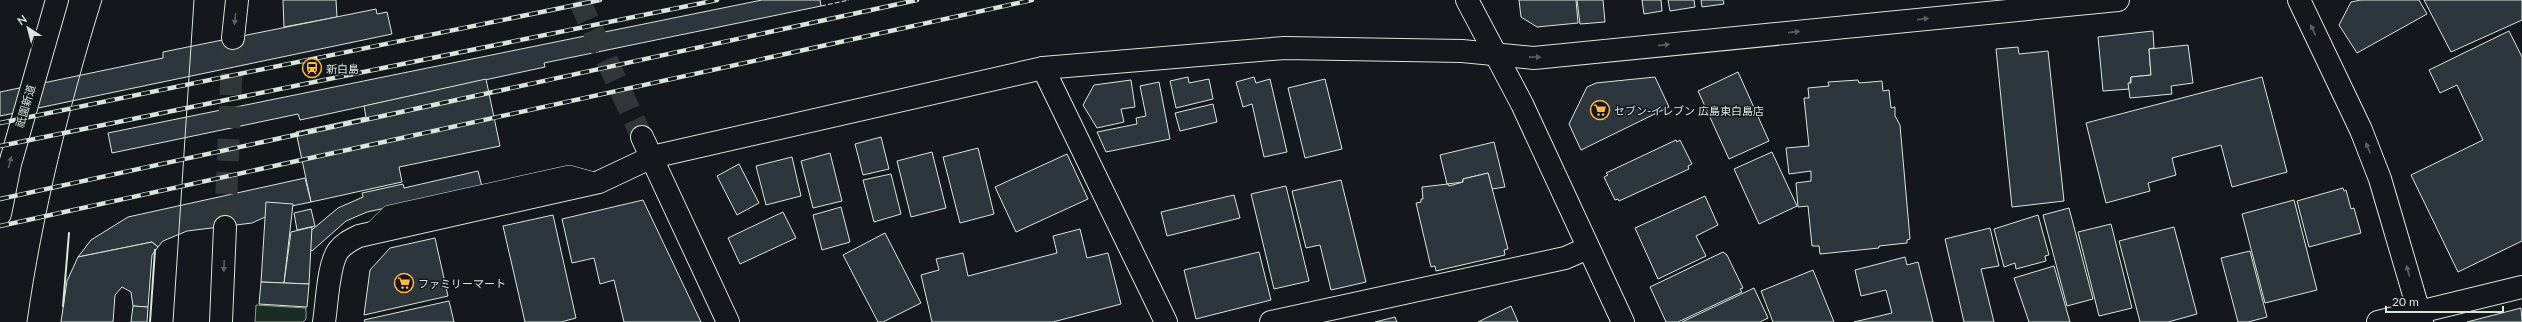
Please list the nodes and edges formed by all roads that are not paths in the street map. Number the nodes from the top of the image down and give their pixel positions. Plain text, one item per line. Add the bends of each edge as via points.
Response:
1 (57, 0) edge
2 (237, 0) edge
3 (1467, 0) edge
4 (2118, 0) edge
5 (2299, 0) edge
6 (233, 38) tunnel mouth
7 (1496, 54) junction
8 (1043, 68) junction
9 (642, 137) tunnel mouth
10 (652, 158) junction
11 (0, 214) edge
12 (225, 227) tunnel mouth
13 (1588, 248) junction
14 (2522, 287) edge
15 (2421, 317) edge
16 (222, 322) edge
17 (324, 322) edge
18 (728, 322) edge
19 (1166, 322) edge
20 (1271, 322) edge
21 (1623, 322) edge
22 (2378, 322) edge

11 -> 1 main road, 祇園新道 via 10,164
2 -> 6 main road
3 - 7 main road
7 -> 4 main road via 1534,58
15 -> 5 main road via 2380,178 2361,130
7 - 8 main road via 1462,51 1284,48
7 - 13 main road
8 - 10 main road
8 - 19 main road
9 - 10 main road
10 - 17 main road via 599,182 368,235 346,243 338,251 333,263
10 - 18 main road
12 -> 16 main road
13 - 20 main road via 1566,258
13 - 21 main road
14 - 15 main road
15 - 22 main road

